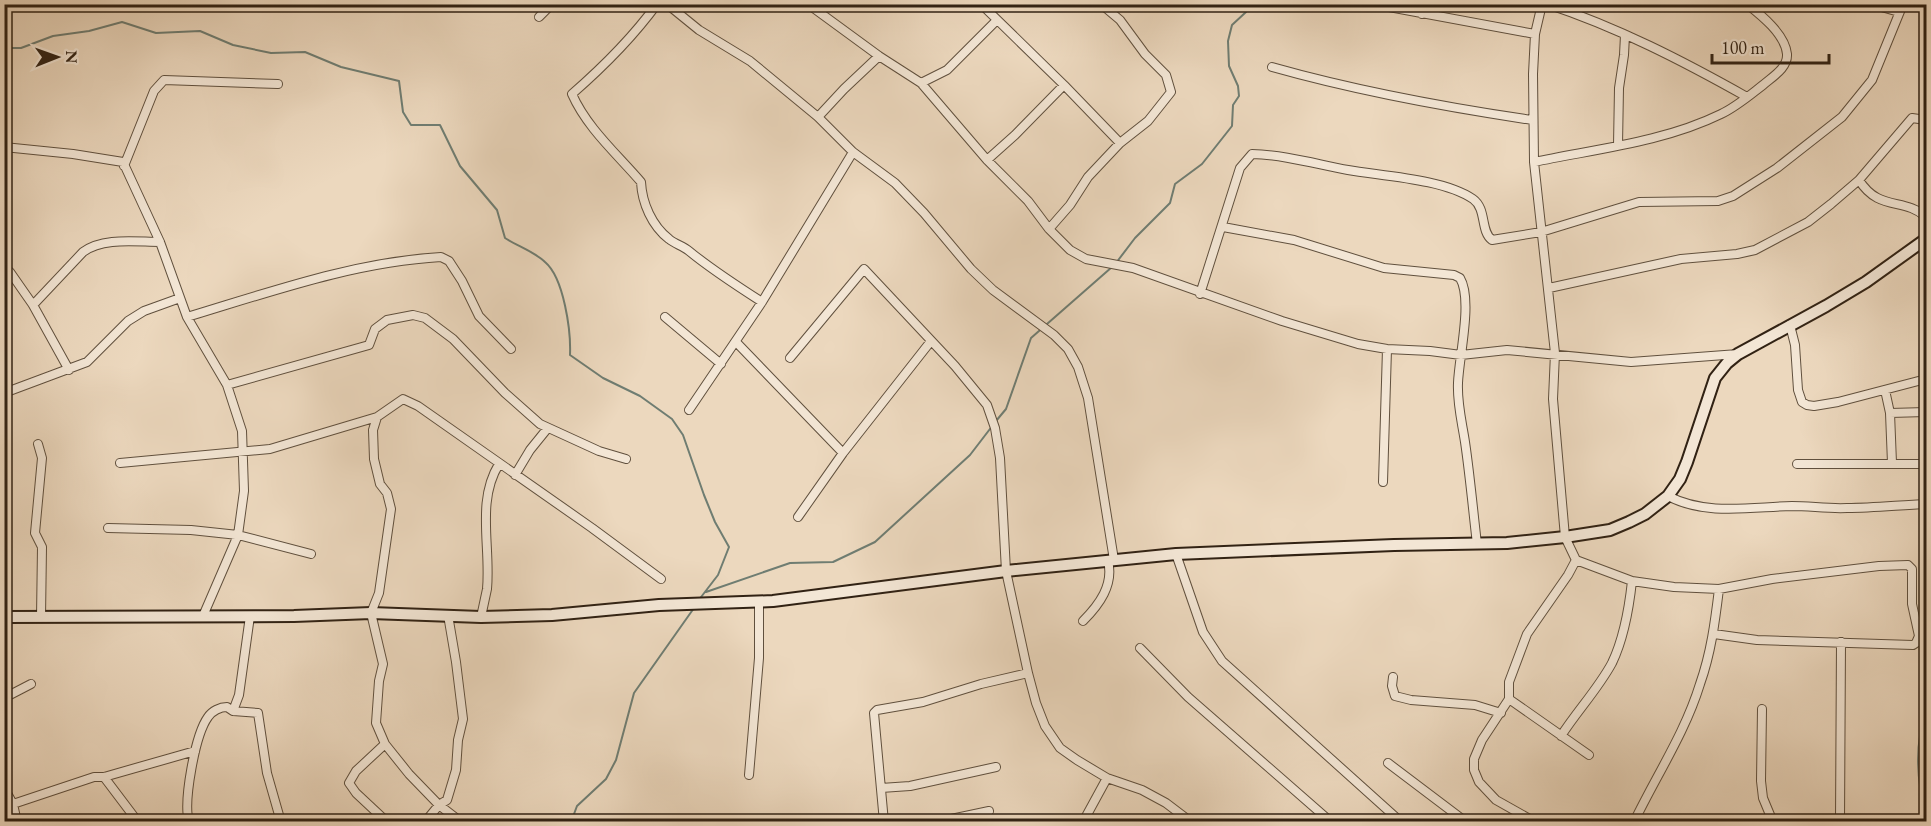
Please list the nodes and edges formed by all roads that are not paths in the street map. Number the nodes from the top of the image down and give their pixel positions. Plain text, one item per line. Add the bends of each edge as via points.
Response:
1 (552, 4) edge
2 (657, 4) edge
3 (667, 4) edge
4 (808, 4) edge
5 (981, 4) edge
6 (1101, 4) edge
7 (1116, 4) edge
8 (1373, 4) edge
9 (1424, 4) edge
10 (1542, 4) edge
11 (1547, 4) edge
12 (1747, 4) edge
13 (1871, 4) edge
14 (1901, 8) edge
15 (1108, 12) junction
16 (1422, 14) junction
17 (539, 17) dead end
18 (997, 20) junction
19 (1535, 34) junction
20 (1625, 35) junction
21 (879, 56) junction
22 (1272, 67) dead end
23 (921, 83) junction
24 (278, 84) dead end
25 (1064, 85) junction
26 (1747, 97) junction
27 (818, 117) junction
28 (1532, 120) junction
29 (1926, 120) edge
30 (1120, 143) junction
31 (1617, 145) junction
32 (4, 147) edge
33 (853, 152) junction
34 (987, 159) junction
35 (1534, 162) junction
36 (124, 166) junction
37 (1859, 180) junction
38 (1926, 217) edge
39 (1223, 227) junction
40 (1049, 229) junction
41 (1541, 232) junction
42 (1926, 239) edge
43 (160, 242) junction
44 (4, 267) edge
45 (1549, 288) junction
46 (1200, 294) junction
47 (180, 298) junction
48 (762, 302) junction
49 (33, 305) junction
50 (665, 317) dead end
51 (187, 318) junction
52 (1790, 326) junction
53 (931, 341) junction
54 (736, 342) junction
55 (1388, 349) junction
56 (511, 350) dead end
57 (1555, 353) junction
58 (1738, 354) junction
59 (1461, 355) junction
60 (790, 358) dead end
61 (721, 364) junction
62 (69, 370) junction
63 (1926, 379) edge
64 (227, 385) junction
65 (1885, 390) junction
66 (4, 393) edge
67 (689, 410) dead end
68 (1926, 412) edge
69 (1890, 413) junction
70 (377, 417) junction
71 (547, 429) junction
72 (38, 444) dead end
73 (243, 453) junction
74 (843, 453) junction
75 (626, 459) dead end
76 (120, 463) dead end
77 (1892, 463) junction
78 (499, 464) junction
79 (1797, 464) dead end
80 (1926, 464) edge
81 (515, 475) junction
82 (1383, 482) dead end
83 (1668, 496) junction
84 (1926, 504) edge
85 (798, 517) dead end
86 (108, 528) dead end
87 (238, 535) junction
88 (1565, 537) junction
89 (1477, 544) junction
90 (311, 554) dead end
91 (1176, 554) junction
92 (1111, 560) junction
93 (1576, 560) junction
94 (1006, 571) junction
95 (661, 579) dead end
96 (1632, 581) junction
97 (1719, 589) junction
98 (759, 602) junction
99 (371, 613) junction
100 (448, 615) junction
101 (4, 616) edge
102 (203, 616) junction
103 (250, 616) junction
104 (41, 617) junction
105 (481, 617) junction
106 (1083, 621) dead end
107 (1714, 634) junction
108 (1841, 642) junction
109 (1140, 648) dead end
110 (1028, 673) junction
111 (1392, 677) dead end
112 (31, 684) dead end
113 (4, 698) edge
114 (1509, 699) junction
115 (1762, 709) dead end
116 (233, 711) junction
117 (1501, 713) junction
118 (1561, 736) junction
119 (385, 744) junction
120 (195, 751) junction
121 (1589, 755) dead end
122 (1388, 763) dead end
123 (996, 767) dead end
124 (749, 775) dead end
125 (104, 777) junction
126 (1107, 778) junction
127 (4, 788) edge
128 (881, 788) junction
129 (14, 804) junction
130 (439, 805) junction
131 (989, 811) dead end
132 (882, 821) edge
133 (17, 822) edge
134 (138, 822) edge
135 (189, 822) edge
136 (281, 822) edge
137 (387, 822) edge
138 (424, 822) edge
139 (461, 822) edge
140 (936, 822) edge
141 (1083, 822) edge
142 (1191, 822) edge
143 (1331, 822) edge
144 (1401, 822) edge
145 (1466, 822) edge
146 (1535, 822) edge
147 (1634, 822) edge
148 (1773, 822) edge
149 (1840, 822) edge

1 - 17 street
2 - 48 street via 572,94 604,141 641,182 648,213 656,226 669,240
3 - 27 street via 699,30 750,61
4 - 21 street
5 - 18 street
6 - 15 street
7 - 15 street
8 - 16 street
9 - 16 street
10 - 19 street
11 - 20 street
12 - 26 street via 1776,32 1787,52 1785,64 1777,74
13 - 14 street
14 - 41 street via 1872,80 1842,117 1777,168 1733,196 1718,201 1639,202
15 - 30 street via 1120,20 1166,75 1171,92 1148,121
16 - 19 street
18 - 23 street via 947,70
18 - 25 street
19 - 28 street
20 - 26 street
20 - 31 street
21 - 23 street
21 - 27 street
22 - 28 street via 1394,97
23 - 34 street
24 - 36 street via 164,80 154,91
25 - 30 street
25 - 34 street
26 - 31 street via 1723,114 1686,129
27 - 33 street
28 - 35 street
29 - 37 street via 1912,118
30 - 40 street via 1088,177
31 - 35 street
32 - 36 street via 119,160
33 - 48 street
33 - 92 street via 895,183 993,290 1068,350 1088,398
34 - 40 street
35 - 41 street
36 - 43 street
37 - 38 street via 1877,199 1913,209
37 - 45 street via 1808,222 1755,250 1681,259
39 - 41 street via 1240,168 1252,154 1450,188 1477,202 1492,240
39 - 46 street
39 - 59 street via 1294,240 1384,268 1454,274 1465,290
40 - 46 street via 1078,256 1133,268
41 - 45 street
42 - 52 street via 1866,282
43 - 47 street
43 - 49 street via 91,246
44 - 49 street
45 - 57 street
46 - 55 street via 1313,331
47 - 51 street
47 - 62 street via 128,321 87,362
48 - 54 street
49 - 62 street
50 - 61 street
51 - 56 street via 336,273 441,257 449,261 462,280 479,316
51 - 64 street
52 - 58 street
52 - 65 street via 1797,390 1802,402 1814,406
53 - 60 street via 864,269
53 - 74 street
53 - 94 street via 987,405 995,428
54 - 61 street
54 - 74 street
55 - 59 street
55 - 82 street
57 - 58 street via 1631,362
57 - 59 street via 1508,350
57 - 88 street via 1553,399
58 - 83 street via 1715,378 1687,462
59 - 89 street via 1458,414
61 - 67 street
62 - 66 street
63 - 65 street
64 - 71 street via 369,345 375,329 387,320 416,315 453,339 505,393
64 - 73 street via 242,431
65 - 69 street
68 - 69 street
69 - 77 street
70 - 73 street via 270,449
70 - 78 street via 399,400 406,400
70 - 99 street via 373,430 374,459 390,509 379,593
71 - 75 street
71 - 81 street
72 - 104 street via 42,458 35,533 42,547
73 - 76 street
73 - 87 street via 244,491
74 - 85 street
77 - 79 street
77 - 80 street
78 - 81 street
78 - 105 street via 492,475 486,506 487,588
81 - 95 street
83 - 84 street via 1691,506 1762,509
83 - 88 street via 1645,514 1610,530
86 - 87 street
87 - 90 street
87 - 102 street
88 - 89 street
88 - 93 street
89 - 91 street
91 - 92 street
91 - 144 street via 1203,632 1222,661
92 - 94 street
92 - 106 street via 1103,596
93 - 96 street
93 - 114 street via 1527,634 1509,682
94 - 98 street
94 - 110 street
96 - 97 street
96 - 118 street via 1624,627 1612,661
97 - 107 street
97 - 108 street via 1772,579 1908,565 1912,570 1912,604 1919,636 1916,643
98 - 105 street
98 - 124 street via 759,658
99 - 100 street
99 - 103 street
99 - 119 street via 382,664 376,723
100 - 105 street
100 - 130 street via 463,719 456,770 447,800
101 - 104 street
102 - 103 street
102 - 104 street
103 - 116 street via 239,695
107 - 108 street via 1757,640
107 - 147 street via 1700,685 1677,740
108 - 149 street
109 - 143 street via 1188,697
110 - 126 street via 1045,726 1060,748
110 - 128 street via 923,702 877,710 874,716
111 - 117 street via 1395,696 1474,705
112 - 113 street
114 - 117 street
114 - 118 street
115 - 148 street via 1761,782
116 - 120 street via 223,707 208,717
116 - 136 street via 258,712 267,773
117 - 146 street via 1477,752 1474,770 1479,782 1496,800
118 - 121 street
119 - 130 street
119 - 137 street via 349,783
120 - 125 street
120 - 135 street via 186,805
122 - 145 street
123 - 128 street via 910,786
125 - 129 street
125 - 134 street
126 - 141 street
126 - 142 street via 1142,790
127 - 129 street
128 - 132 street
129 - 133 street
130 - 138 street
130 - 139 street
131 - 140 street

